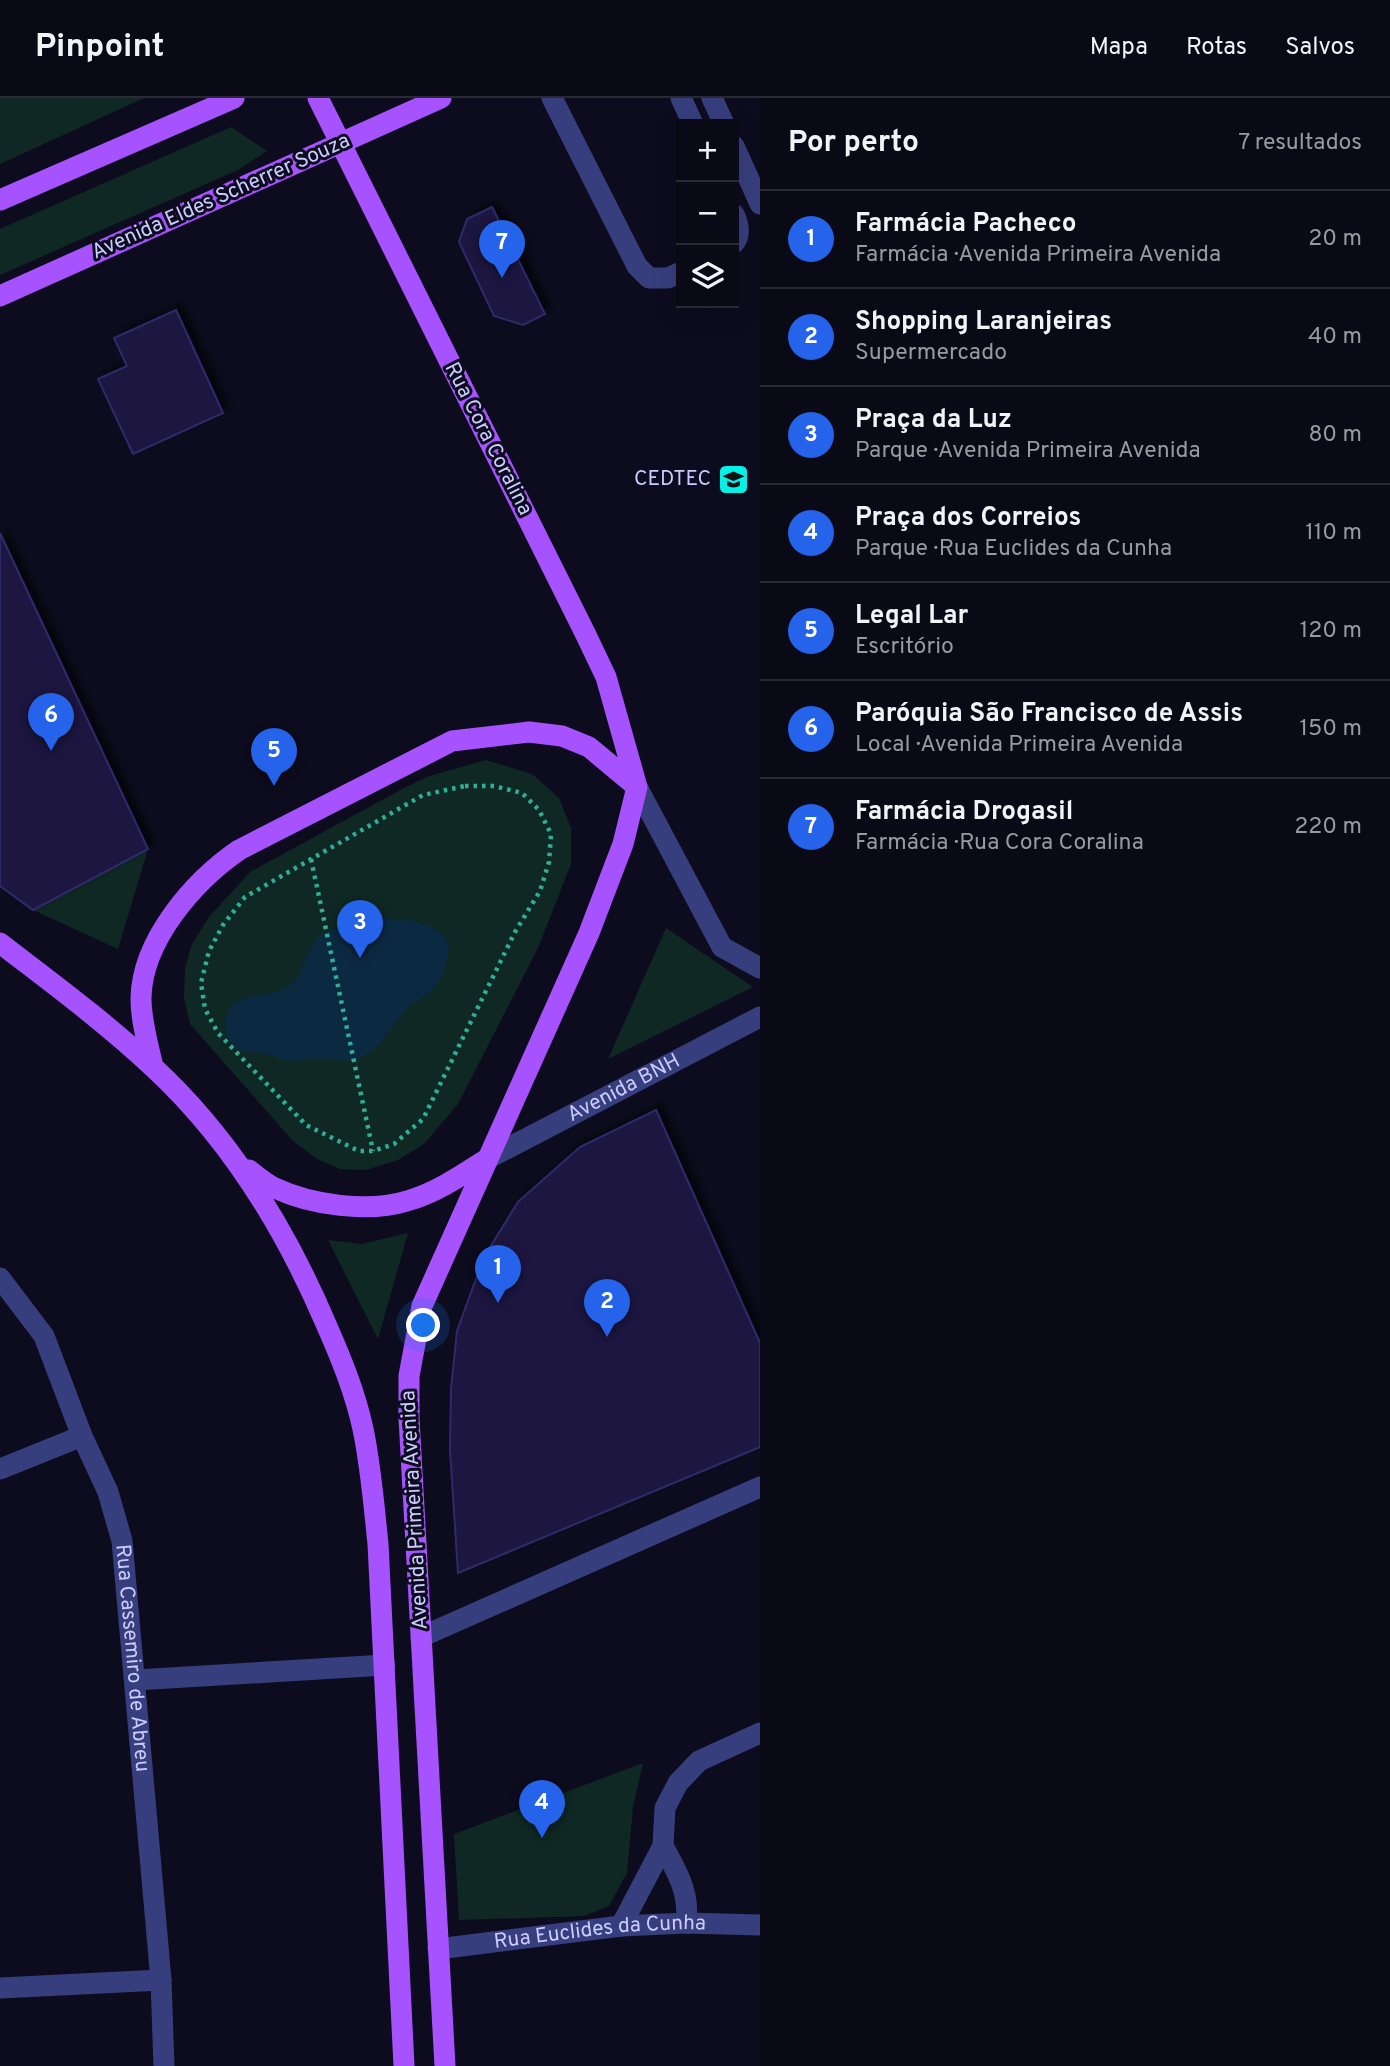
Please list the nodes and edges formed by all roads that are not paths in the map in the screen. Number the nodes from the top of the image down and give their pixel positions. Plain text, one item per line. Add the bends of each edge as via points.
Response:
1 (234, 98) edge
2 (318, 98) edge
3 (441, 98) edge
4 (552, 98) edge
5 (681, 98) edge
6 (712, 98) edge
7 (691, 119) edge
8 (722, 119) edge
9 (340, 144) junction
10 (739, 157) edge
11 (0, 200) edge
12 (760, 204) edge
13 (676, 274) edge
14 (0, 296) edge
15 (637, 787) junction
16 (0, 943) edge
17 (760, 968) edge
18 (760, 1017) edge
19 (153, 1067) junction
20 (487, 1159) junction
21 (235, 1161) junction
22 (0, 1278) edge
23 (82, 1436) junction
24 (0, 1469) edge
25 (760, 1487) edge
26 (421, 1637) junction
27 (385, 1665) junction
28 (136, 1680) junction
29 (760, 1733) edge
30 (663, 1846) junction
31 (686, 1923) junction
32 (760, 1925) edge
33 (621, 1926) junction
34 (438, 1949) junction
35 (161, 1980) junction
36 (0, 1988) edge
37 (163, 2066) edge
38 (404, 2066) edge
39 (444, 2066) edge

1 - 11 main road
2 - 9 main road, Rua Cora Coralina
3 - 9 main road, Avenida Eldes Scherrer Souza
4 - 13 street via 637,267 649,278
5 - 7 street
6 - 8 street
9 - 14 main road, Avenida Eldes Scherrer Souza
9 - 15 main road, Rua Cora Coralina via 606,677
10 - 12 street
15 - 17 street via 722,947
15 - 19 main road via 589,747 562,736 529,732 452,741 239,850 189,893 151,955 141,996 142,1025
15 - 20 main road, Avenida Primeira Avenida via 606,891
16 - 19 main road, Avenida Primeira Avenida
18 - 20 street, Avenida BNH
19 - 21 main road, Avenida Primeira Avenida
20 - 21 main road via 405,1202 359,1207 314,1201 275,1188
20 - 26 main road, Avenida Primeira Avenida via 422,1306 409,1376
21 - 27 main road, Avenida Primeira Avenida via 264,1199 347,1373 371,1477
22 - 23 street, Rua Cassemiro de Abreu via 44,1336
23 - 24 street
23 - 28 street, Rua Cassemiro de Abreu via 108,1492 122,1541
25 - 26 street
26 - 34 main road, Avenida Primeira Avenida
27 - 28 street
27 - 38 main road, Avenida Primeira Avenida
28 - 35 street, Rua Cassemiro de Abreu
29 - 30 street via 699,1761 678,1783 665,1808
30 - 31 street via 685,1892
30 - 33 street
31 - 32 street, Rua Euclides da Cunha
31 - 33 street, Rua Euclides da Cunha
33 - 34 street, Rua Euclides da Cunha
34 - 39 main road, Avenida Primeira Avenida
35 - 36 street
35 - 37 street, Rua Cassemiro de Abreu

